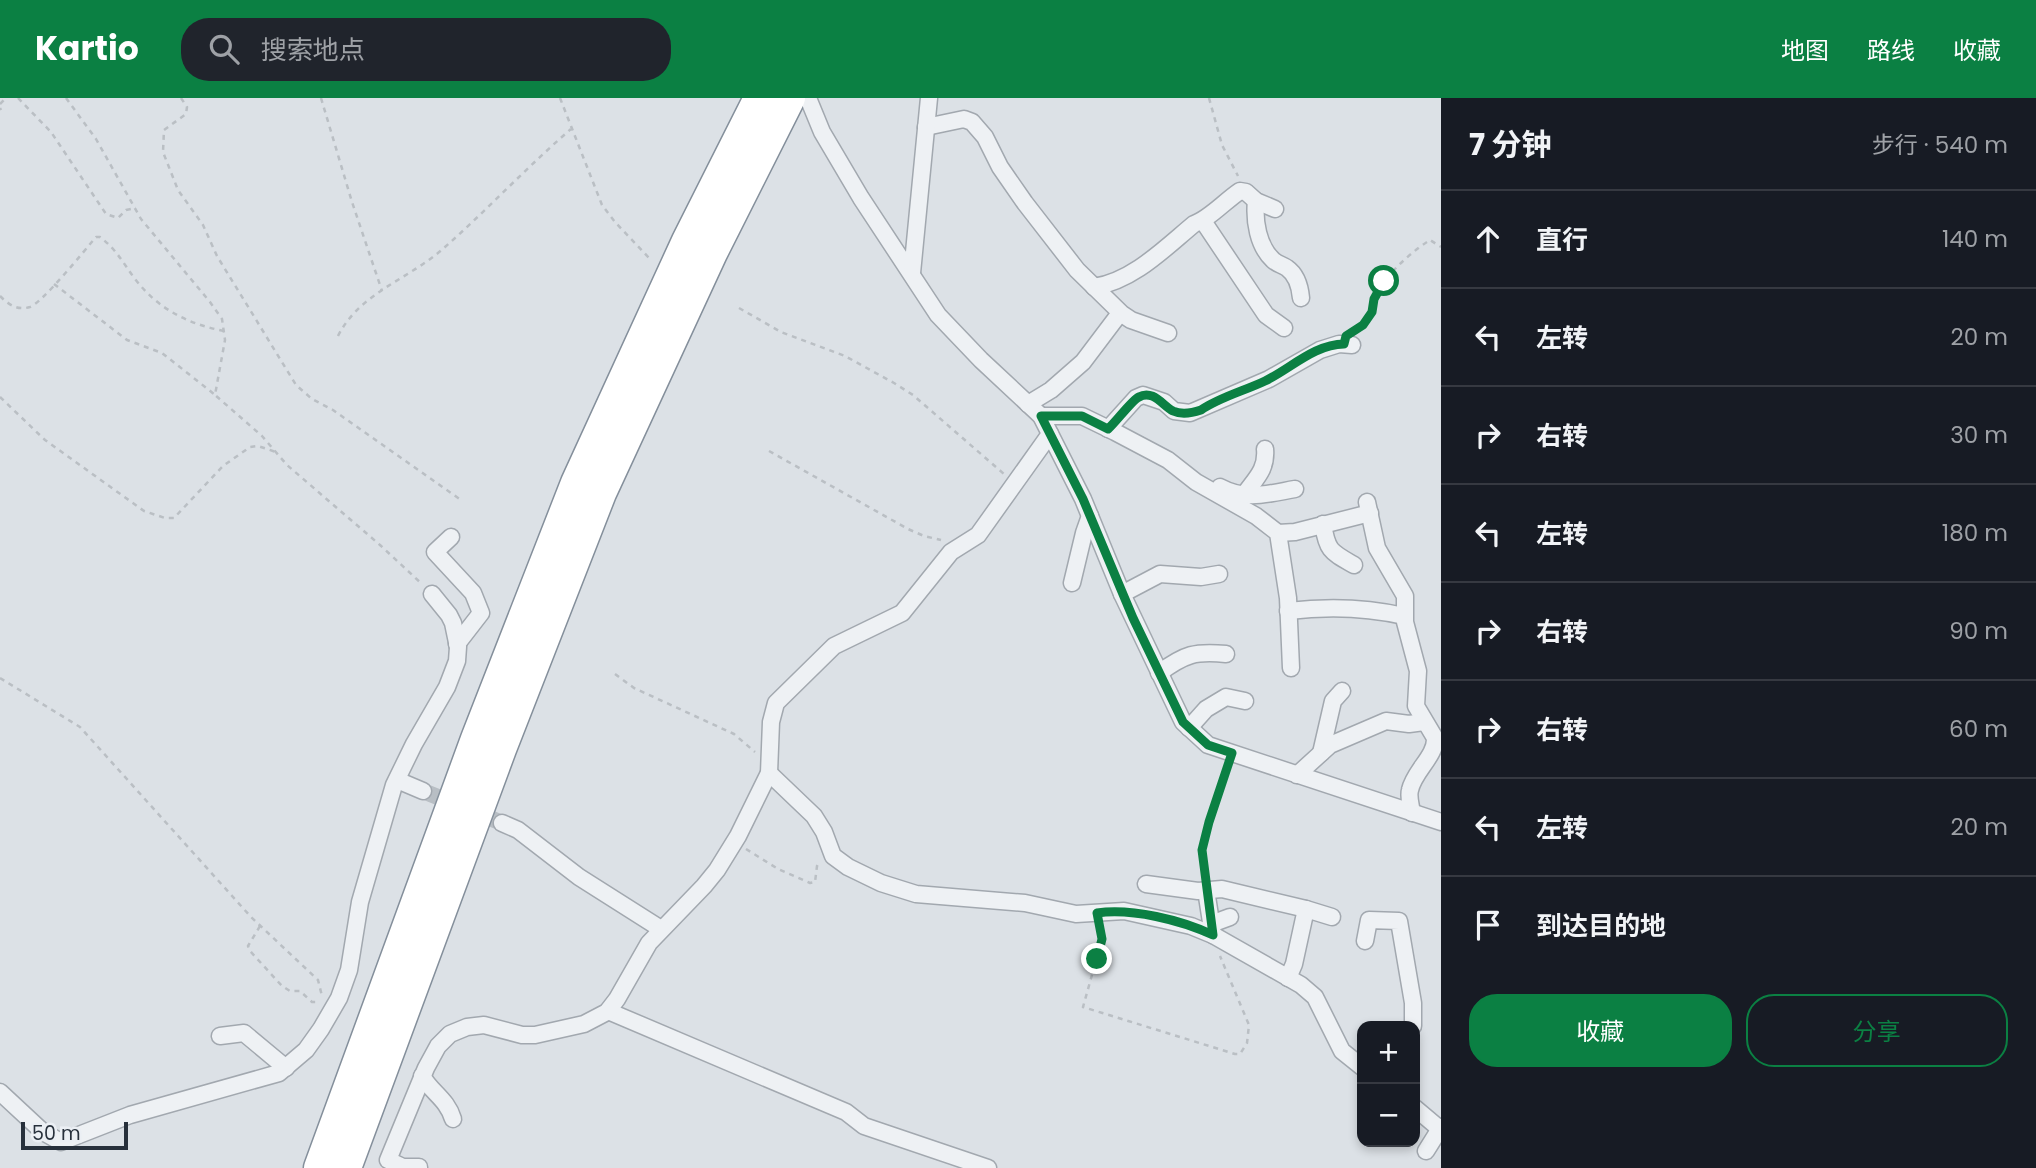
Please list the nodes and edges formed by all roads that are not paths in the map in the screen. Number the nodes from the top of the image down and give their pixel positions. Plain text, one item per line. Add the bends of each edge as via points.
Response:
1 (760, 98) edge
2 (790, 98) edge
3 (808, 98) edge
4 (929, 98) edge
5 (926, 127) junction
6 (1250, 197) junction
7 (1275, 209) dead end
8 (1203, 221) junction
9 (912, 274) junction
10 (1094, 287) junction
11 (1300, 298) dead end
12 (1120, 313) junction
13 (1284, 328) dead end
14 (1168, 333) dead end
15 (1348, 345) road end
16 (1028, 404) junction
17 (1041, 416) junction
18 (1108, 429) junction
19 (1050, 434) junction
20 (1265, 449) dead end
21 (1172, 463) junction
22 (1294, 489) dead end
23 (1244, 495) junction
24 (1090, 516) junction
25 (1323, 524) junction
26 (1278, 533) junction
27 (451, 537) dead end
28 (1353, 565) dead end
29 (1219, 574) dead end
30 (1072, 583) dead end
31 (432, 594) road end
32 (1122, 594) junction
33 (1289, 611) junction
34 (1404, 616) junction
35 (450, 617) junction
36 (471, 629) junction
37 (457, 644) junction
38 (1226, 654) dead end
39 (1291, 668) dead end
40 (1159, 673) junction
41 (1342, 691) dead end
42 (1245, 701) dead end
43 (1424, 722) junction
44 (1189, 728) junction
45 (1321, 753) junction
46 (770, 765) junction
47 (1297, 775) junction
48 (397, 780) junction
49 (423, 791) tunnel mouth
50 (1412, 813) junction
51 (1441, 822) edge
52 (502, 823) tunnel mouth
53 (1146, 884) dead end
54 (1206, 890) junction
55 (1306, 909) junction
56 (1230, 917) dead end
57 (1332, 917) dead end
58 (661, 929) junction
59 (1211, 930) junction
60 (1365, 941) dead end
61 (1288, 978) junction
62 (608, 1011) junction
63 (1413, 1021) edge
64 (220, 1036) dead end
65 (1357, 1063) edge
66 (286, 1068) junction
67 (422, 1076) junction
68 (0, 1092) edge
69 (1420, 1112) edge
70 (453, 1119) dead end
71 (1441, 1129) edge
72 (1426, 1151) dead end
73 (419, 1167) edge
74 (319, 1168) edge
75 (346, 1168) edge
76 (988, 1168) edge

1 - 74 highway via 687,241 576,483 476,739
2 - 75 highway via 601,493
3 - 9 street via 822,132
4 - 5 street
5 - 9 street
5 - 10 street via 964,119 972,122 1025,203
6 - 7 street
6 - 8 street via 1240,191
6 - 11 street via 1261,241 1274,261 1293,274 1300,285
8 - 10 street via 1130,273
8 - 13 street via 1266,315
9 - 16 street via 938,315
10 - 12 street
12 - 14 street
12 - 16 street via 1083,362
15 - 18 street via 1320,350 1269,379 1190,413 1174,411 1143,395
16 - 17 street
17 - 18 street via 1082,416
17 - 19 street
18 - 21 street
19 - 24 street
19 - 46 street via 978,535 951,552 902,613 834,646 776,703
20 - 23 street via 1260,474
21 - 23 street via 1235,495
21 - 26 street
22 - 23 street
24 - 30 street
24 - 32 street
25 - 26 street
25 - 28 street via 1326,546
25 - 34 street via 1368,508 1381,556 1405,596
26 - 33 street
27 - 36 street via 435,552 476,598 481,613
29 - 32 street via 1160,574
31 - 35 street
32 - 40 street
33 - 34 street via 1344,607
33 - 39 street
34 - 43 street via 1418,671 1416,706
35 - 36 street
35 - 37 street
36 - 37 street
37 - 48 street via 452,677
38 - 40 street via 1202,651
40 - 44 street
41 - 45 street via 1333,701
42 - 44 street via 1226,697 1206,709
43 - 45 street via 1386,721
43 - 50 street via 1436,743 1412,781
44 - 47 street via 1208,745
45 - 47 street
46 - 58 street via 718,870
46 - 59 street via 814,816 833,856 865,876 916,894 1025,903 1076,914 1134,912
47 - 50 street
48 - 49 street
48 - 66 street via 360,902 349,970 339,998 306,1050
50 - 51 street
52 - 58 street
53 - 54 street
54 - 55 street via 1222,889
54 - 59 street
55 - 57 street
55 - 61 street
56 - 59 street
58 - 62 street
59 - 61 street
60 - 63 street via 1369,920 1399,921
61 - 65 street via 1315,997 1339,1046
62 - 67 street via 584,1024 535,1035 484,1025 461,1029 438,1046
62 - 76 street via 846,1112 864,1126
64 - 66 street via 244,1033
66 - 68 street via 130,1115 61,1142 43,1132
67 - 70 street via 449,1107
67 - 73 street via 388,1160 403,1167
69 - 71 street
71 - 72 street

